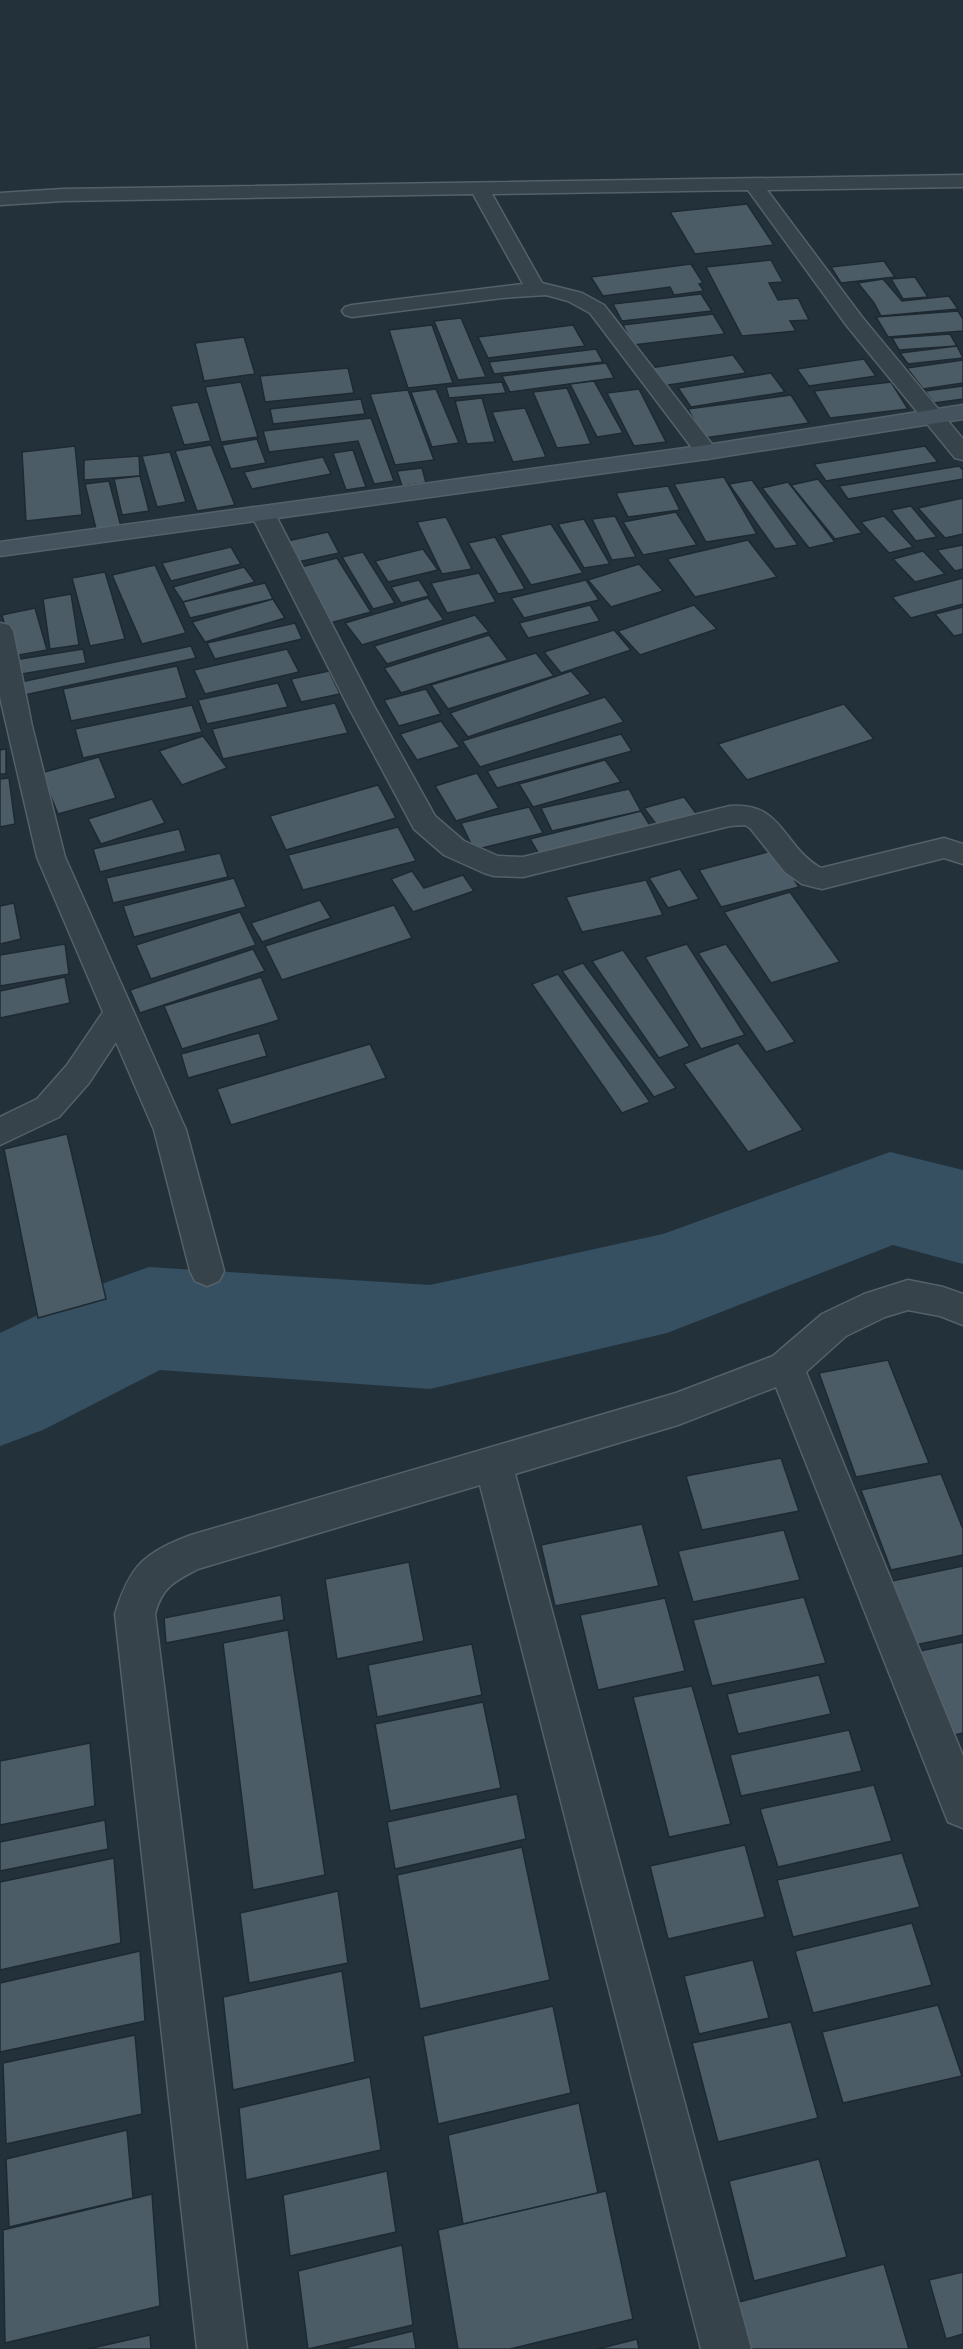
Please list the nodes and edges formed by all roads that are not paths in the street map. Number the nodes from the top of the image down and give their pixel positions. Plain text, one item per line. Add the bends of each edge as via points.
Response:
1 (963, 181) edge
2 (753, 184) junction
3 (480, 190) junction
4 (0, 199) edge
5 (536, 290) junction
6 (352, 311) dead end
7 (963, 412) edge
8 (929, 416) junction
9 (707, 452) junction
10 (963, 453) edge
11 (263, 514) junction
12 (0, 549) edge
13 (0, 630) edge
14 (963, 854) edge
15 (118, 1014) junction
16 (0, 1132) edge
17 (207, 1271) dead end
18 (963, 1310) edge
19 (786, 1367) junction
20 (493, 1463) junction
21 (963, 1807) edge
22 (222, 2349) edge
23 (726, 2349) edge

1 - 2 street
2 - 3 street
2 - 8 street via 819,276
3 - 4 street
3 - 5 street
5 - 6 street
5 - 9 street via 575,297 597,309
7 - 8 street
8 - 9 street
8 - 10 street
9 - 11 street
11 - 12 street
11 - 14 street via 424,822 454,848 494,866 523,867 742,815 760,821 800,869 816,878 944,848
13 - 15 street via 51,857
15 - 16 street via 78,1074 48,1108
15 - 17 street via 170,1130
18 - 19 street via 908,1295 876,1305 834,1325
19 - 20 street via 678,1409
19 - 21 street
20 - 22 street via 191,1553 160,1569 142,1588 135,1614
20 - 23 street

